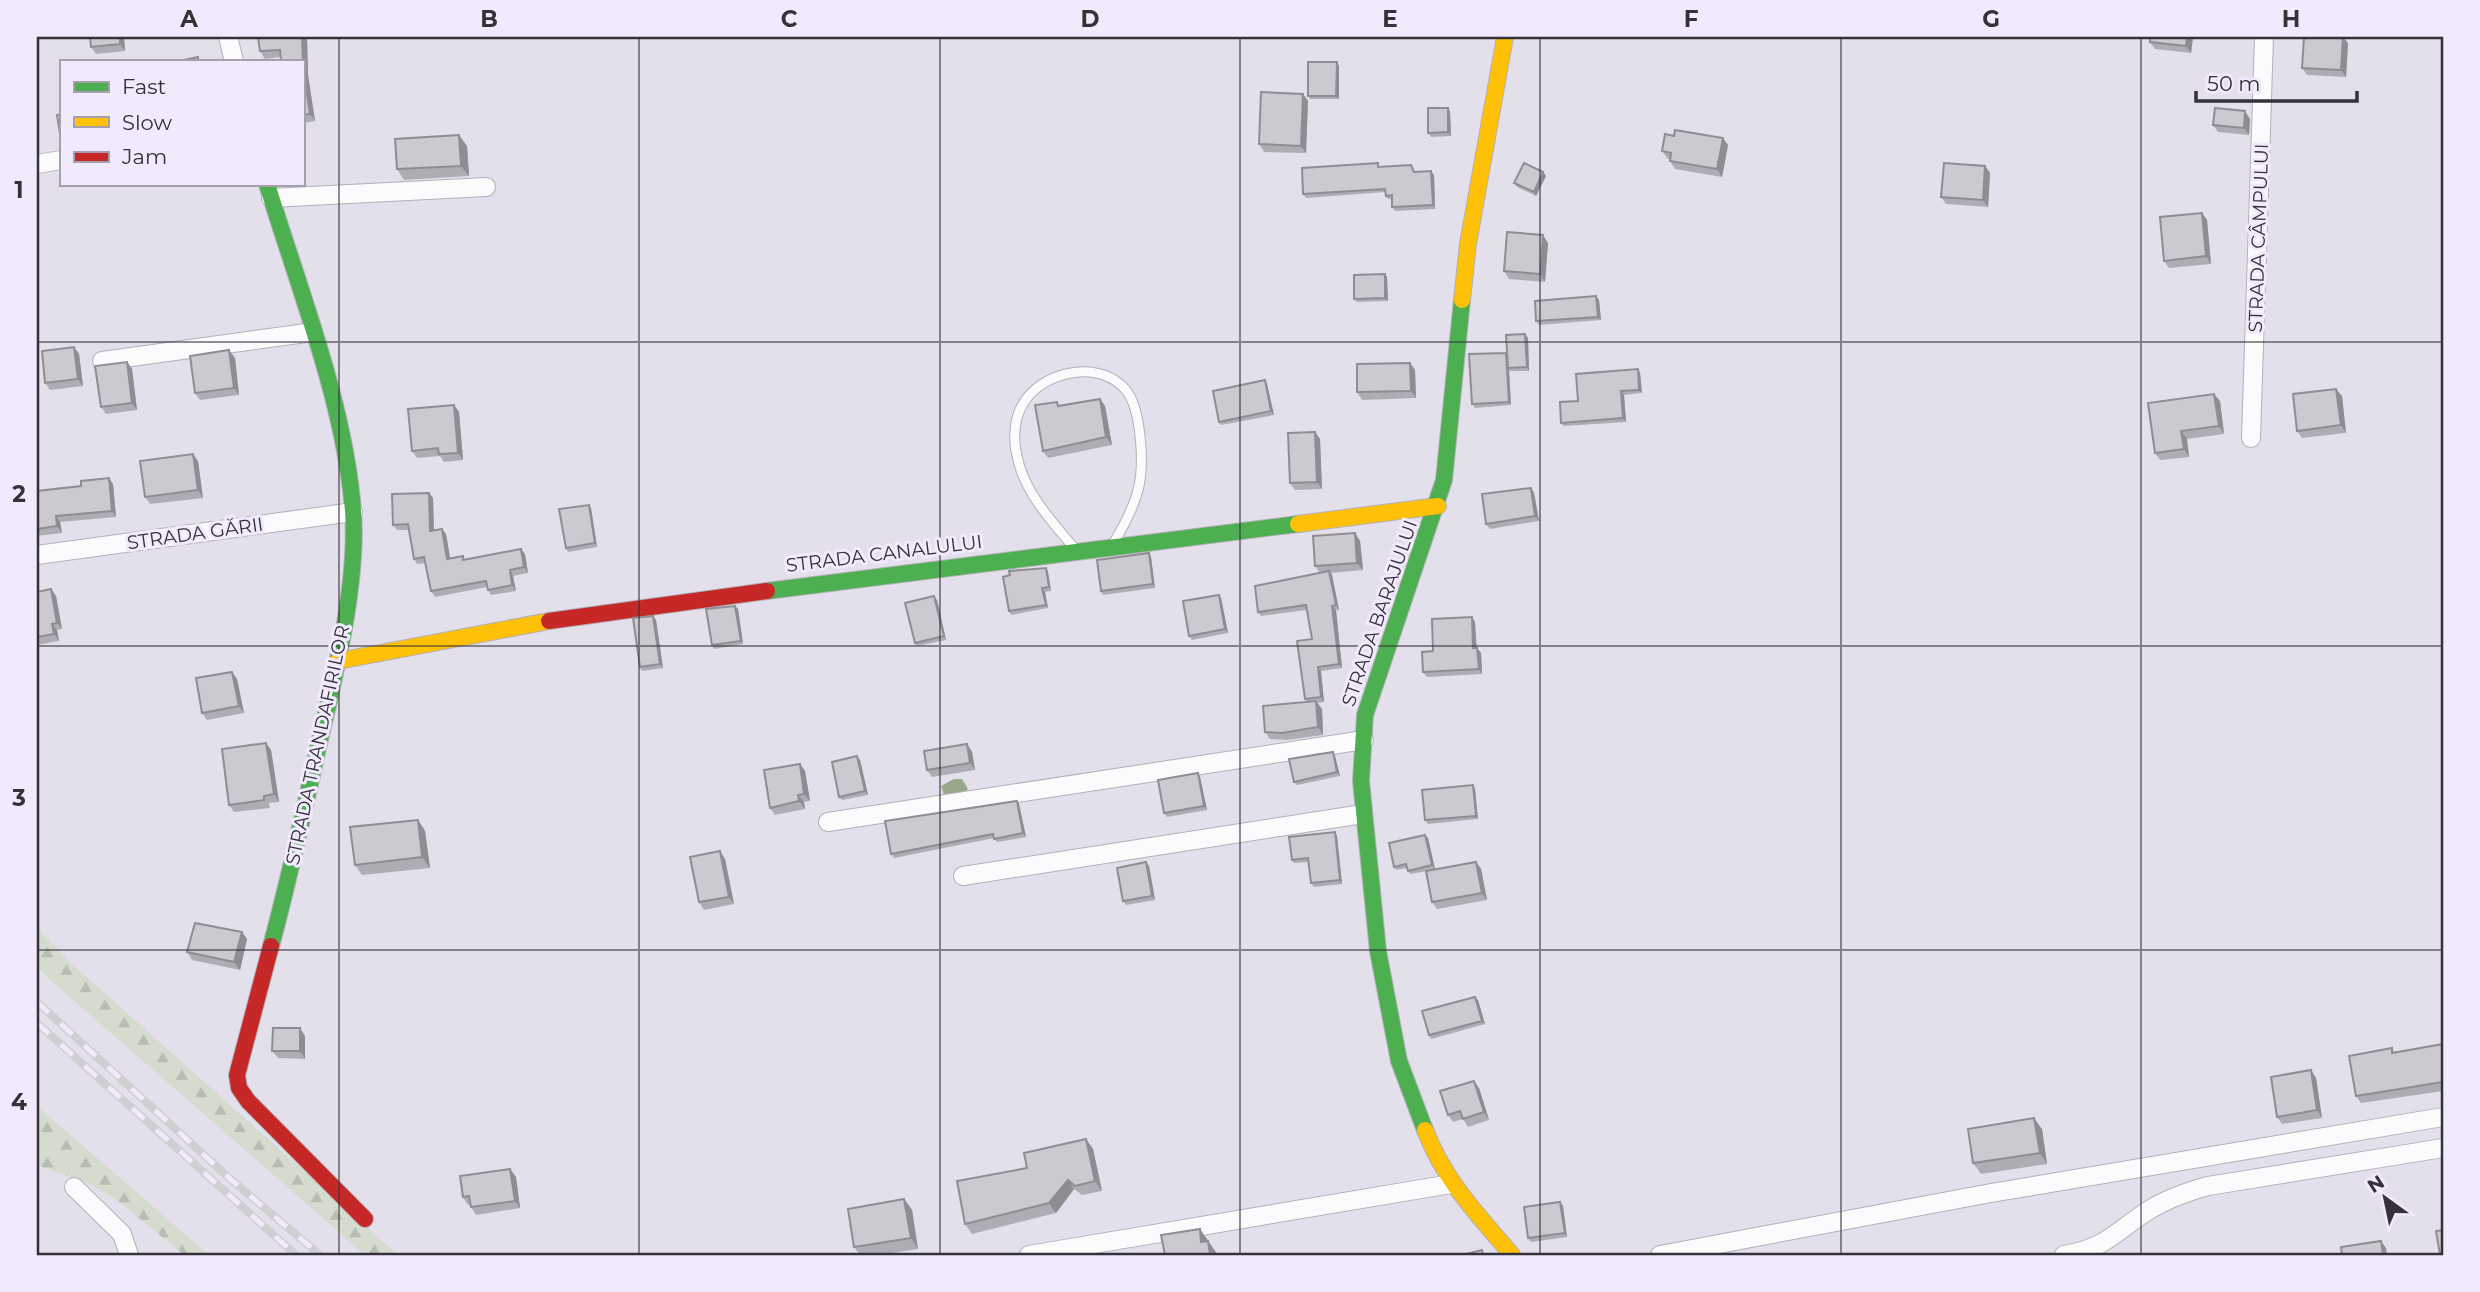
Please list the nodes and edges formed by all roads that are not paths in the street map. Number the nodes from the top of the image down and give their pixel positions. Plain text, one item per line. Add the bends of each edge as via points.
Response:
1 (228, 37) edge
2 (1505, 37) edge
3 (2264, 37) edge
4 (234, 60) edge
5 (60, 160) edge
6 (37, 164) edge
7 (486, 187) dead end
8 (269, 191) edge
9 (313, 332) junction
10 (102, 361) dead end
11 (2251, 438) dead end
12 (1438, 506) junction
13 (353, 512) junction
14 (1112, 545) junction
15 (1076, 550) junction
16 (37, 555) edge
17 (338, 661) junction
18 (1364, 740) junction
19 (1363, 814) junction
20 (828, 822) dead end
21 (962, 876) dead end
22 (2443, 1117) edge
23 (2443, 1148) edge
24 (1451, 1184) junction
25 (74, 1187) dead end
26 (365, 1219) dead end
27 (129, 1255) edge
28 (1029, 1255) edge
29 (1512, 1255) edge
30 (1660, 1255) edge
31 (2064, 1255) edge

1 - 4 street
2 - 12 street, STRADA BARAJULUI via 1468,244
3 - 11 street, STRADA CÂMPULUI
5 - 6 street
7 - 8 street
8 - 9 street, STRADA TRANDAFIRILOR
9 - 10 street
9 - 13 street, STRADA TRANDAFIRILOR via 345,449
12 - 14 street, STRADA CANALULUI
12 - 18 street, STRADA BARAJULUI via 1374,684
13 - 16 street, STRADA GĂRII
13 - 17 street, STRADA TRANDAFIRILOR
14 - 15 street, STRADA CANALULUI
14 - 15 lane via 1129,518 1142,478 1137,415 1121,384 1079,371 1059,375 1041,387 1023,402 1016,421 1016,455 1024,480
15 - 17 street, STRADA CANALULUI via 597,612
17 - 26 street, STRADA TRANDAFIRILOR via 288,882 237,1075 248,1101
18 - 19 street, STRADA BARAJULUI
18 - 20 street
19 - 21 street
19 - 24 street, STRADA BARAJULUI via 1378,951 1399,1061 1421,1123
22 - 30 street
23 - 31 street via 2176,1195 2112,1240
24 - 28 street
24 - 29 street, STRADA BARAJULUI
25 - 27 street via 122,1234

